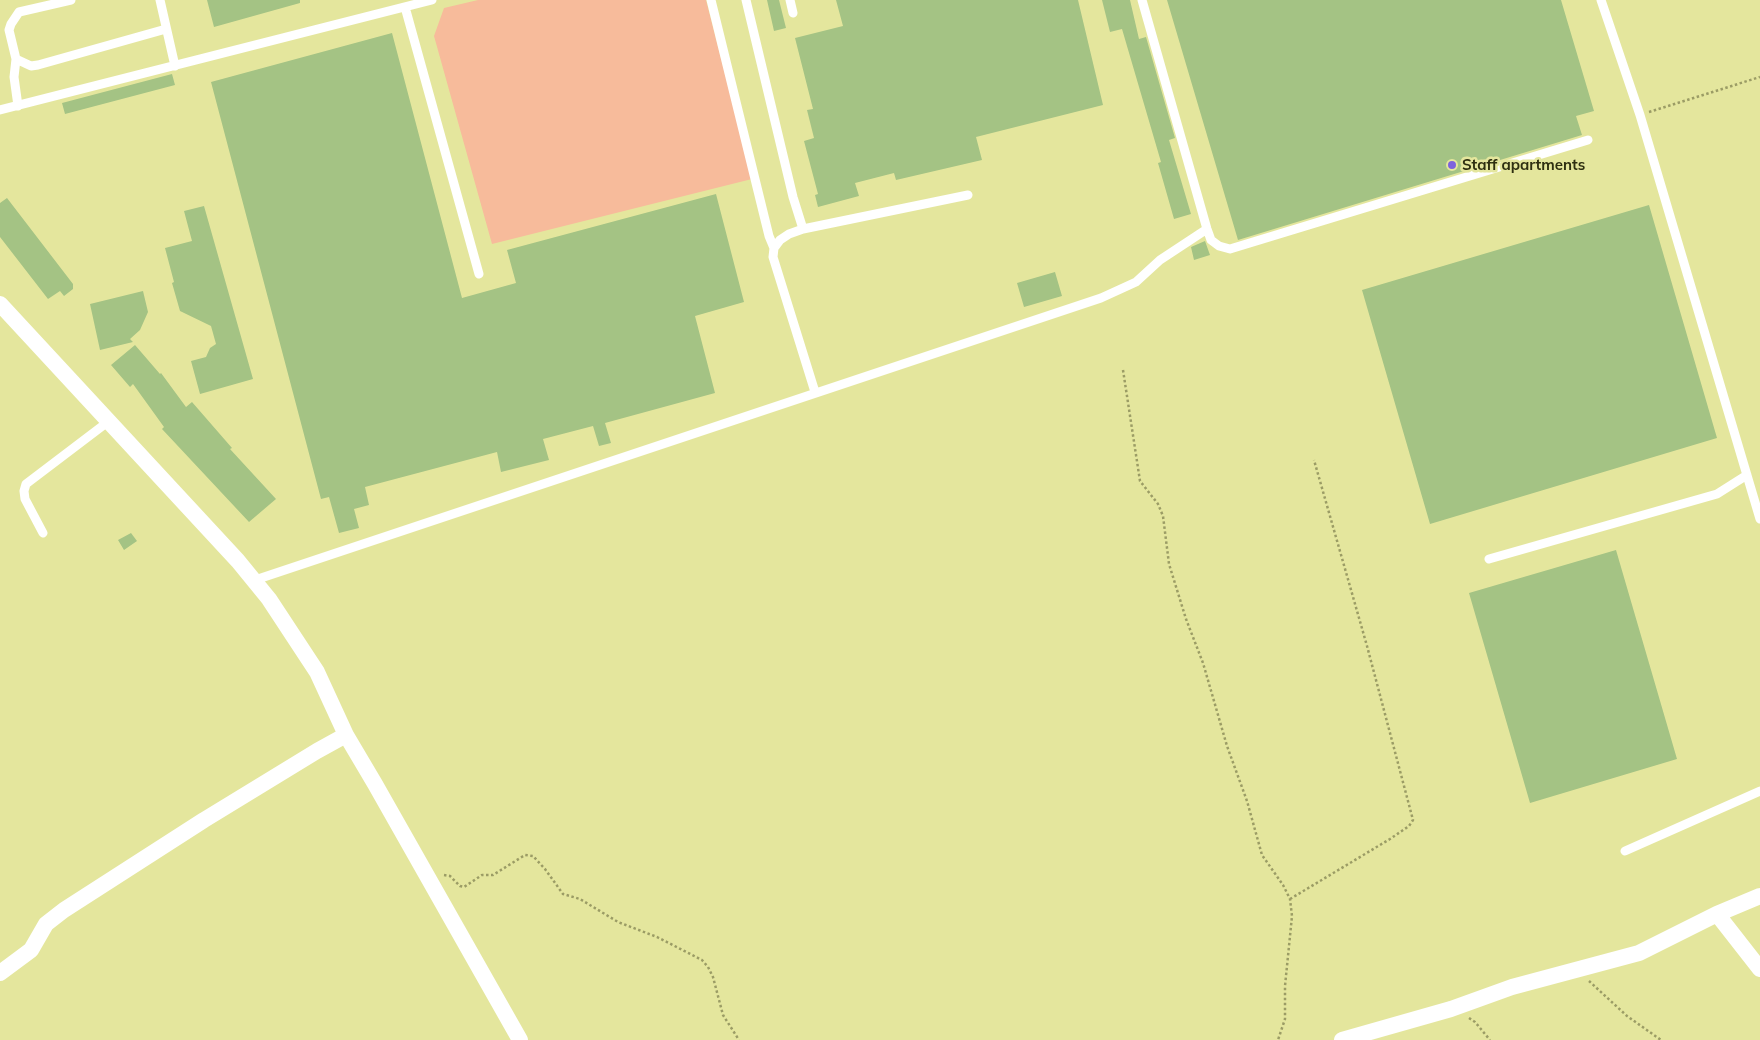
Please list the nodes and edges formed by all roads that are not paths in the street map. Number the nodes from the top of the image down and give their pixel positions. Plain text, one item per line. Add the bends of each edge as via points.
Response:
1 (72, 0) edge
2 (160, 0) edge
3 (432, 0) edge
4 (711, 0) edge
5 (746, 0) edge
6 (790, 0) edge
7 (1142, 0) edge
8 (1601, 0) edge
9 (405, 7) junction
10 (793, 13) dead end
11 (166, 29) junction
12 (16, 60) junction
13 (175, 66) junction
14 (18, 106) junction
15 (0, 110) edge
16 (1588, 140) dead end
17 (968, 195) dead end
18 (803, 229) junction
19 (1207, 229) junction
20 (774, 248) junction
21 (479, 274) dead end
22 (0, 304) edge
23 (815, 392) junction
24 (109, 421) junction
25 (1747, 475) junction
26 (1760, 520) edge
27 (43, 533) dead end
28 (1489, 559) dead end
29 (255, 580) junction
30 (346, 735) junction
31 (1760, 790) edge
32 (1625, 850) dead end
33 (1760, 896) edge
34 (1718, 914) junction
35 (1760, 969) edge
36 (0, 973) edge
37 (520, 1040) edge
38 (1342, 1040) edge

1 - 12 lane via 19,12 9,30
2 - 11 lane
3 - 9 lane
4 - 20 lane
5 - 18 lane
6 - 10 lane
7 - 19 lane
8 - 25 lane via 1640,115
9 - 13 lane
9 - 21 lane
11 - 12 lane via 38,65 31,66
11 - 13 lane
12 - 14 lane via 14,77
13 - 14 lane
14 - 15 lane
16 - 19 lane via 1230,248 1211,240
17 - 18 lane
18 - 20 lane via 789,234
19 - 23 lane via 1122,289
20 - 23 lane via 773,256
22 - 24 street
23 - 29 lane
24 - 27 lane via 26,484 25,499
24 - 29 street
25 - 26 lane
25 - 28 lane via 1717,494
29 - 30 street via 317,672
30 - 36 street via 204,820 64,910 46,924 31,950
30 - 37 street
31 - 32 lane
33 - 34 street
34 - 35 street
34 - 38 street via 1639,953 1512,987

